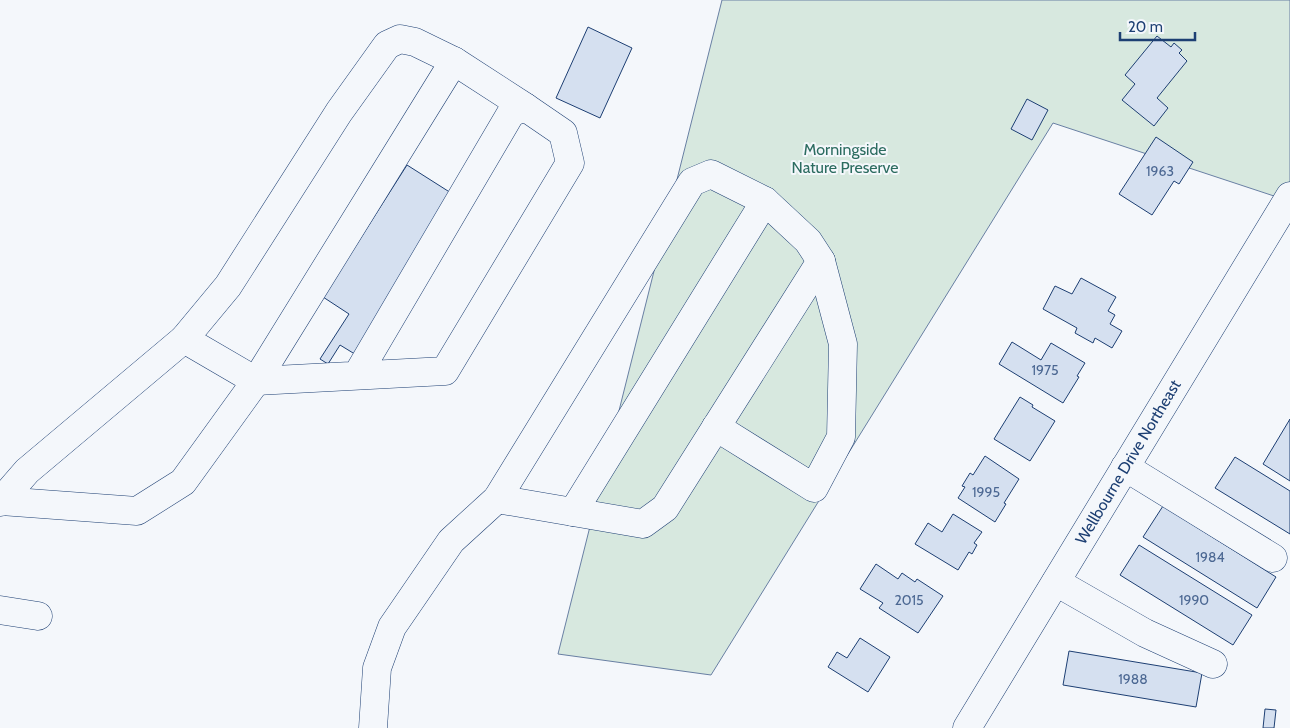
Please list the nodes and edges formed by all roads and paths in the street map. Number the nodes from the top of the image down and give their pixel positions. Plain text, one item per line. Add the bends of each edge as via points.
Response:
1 (454, 61) junction
2 (525, 107) junction
3 (1290, 196) edge
4 (765, 201) junction
5 (821, 261) junction
6 (184, 339) junction
7 (357, 376) junction
8 (256, 381) junction
9 (716, 427) junction
10 (1125, 467) junction
11 (497, 498) junction
12 (0, 502) edge
13 (573, 512) junction
14 (1273, 558) dead end
15 (1056, 582) junction
16 (0, 610) edge
17 (38, 616) dead end
18 (1212, 664) dead end
19 (373, 728) edge
20 (967, 728) edge

1 - 2 street
1 - 6 street via 415,42 400,39 387,45 339,112 228,286
1 - 8 street
2 - 7 street via 511,113
2 - 7 street via 563,133 570,163 445,371
3 - 10 street, Wellbourne Drive Northeast
4 - 5 street via 808,241
4 - 11 street via 711,174 692,182
4 - 13 street
5 - 9 street
5 - 9 street via 842,344 841,437 814,488
6 - 8 street
6 - 12 street via 27,471
7 - 8 street
8 - 12 street via 183,482 137,511
9 - 13 street via 665,508 643,524
10 - 14 street
10 - 15 street, Wellbourne Drive Northeast
11 - 13 street
11 - 19 street via 452,540 392,627 377,668
15 - 18 street via 1145,633
15 - 20 street, Wellbourne Drive Northeast
16 - 17 street

